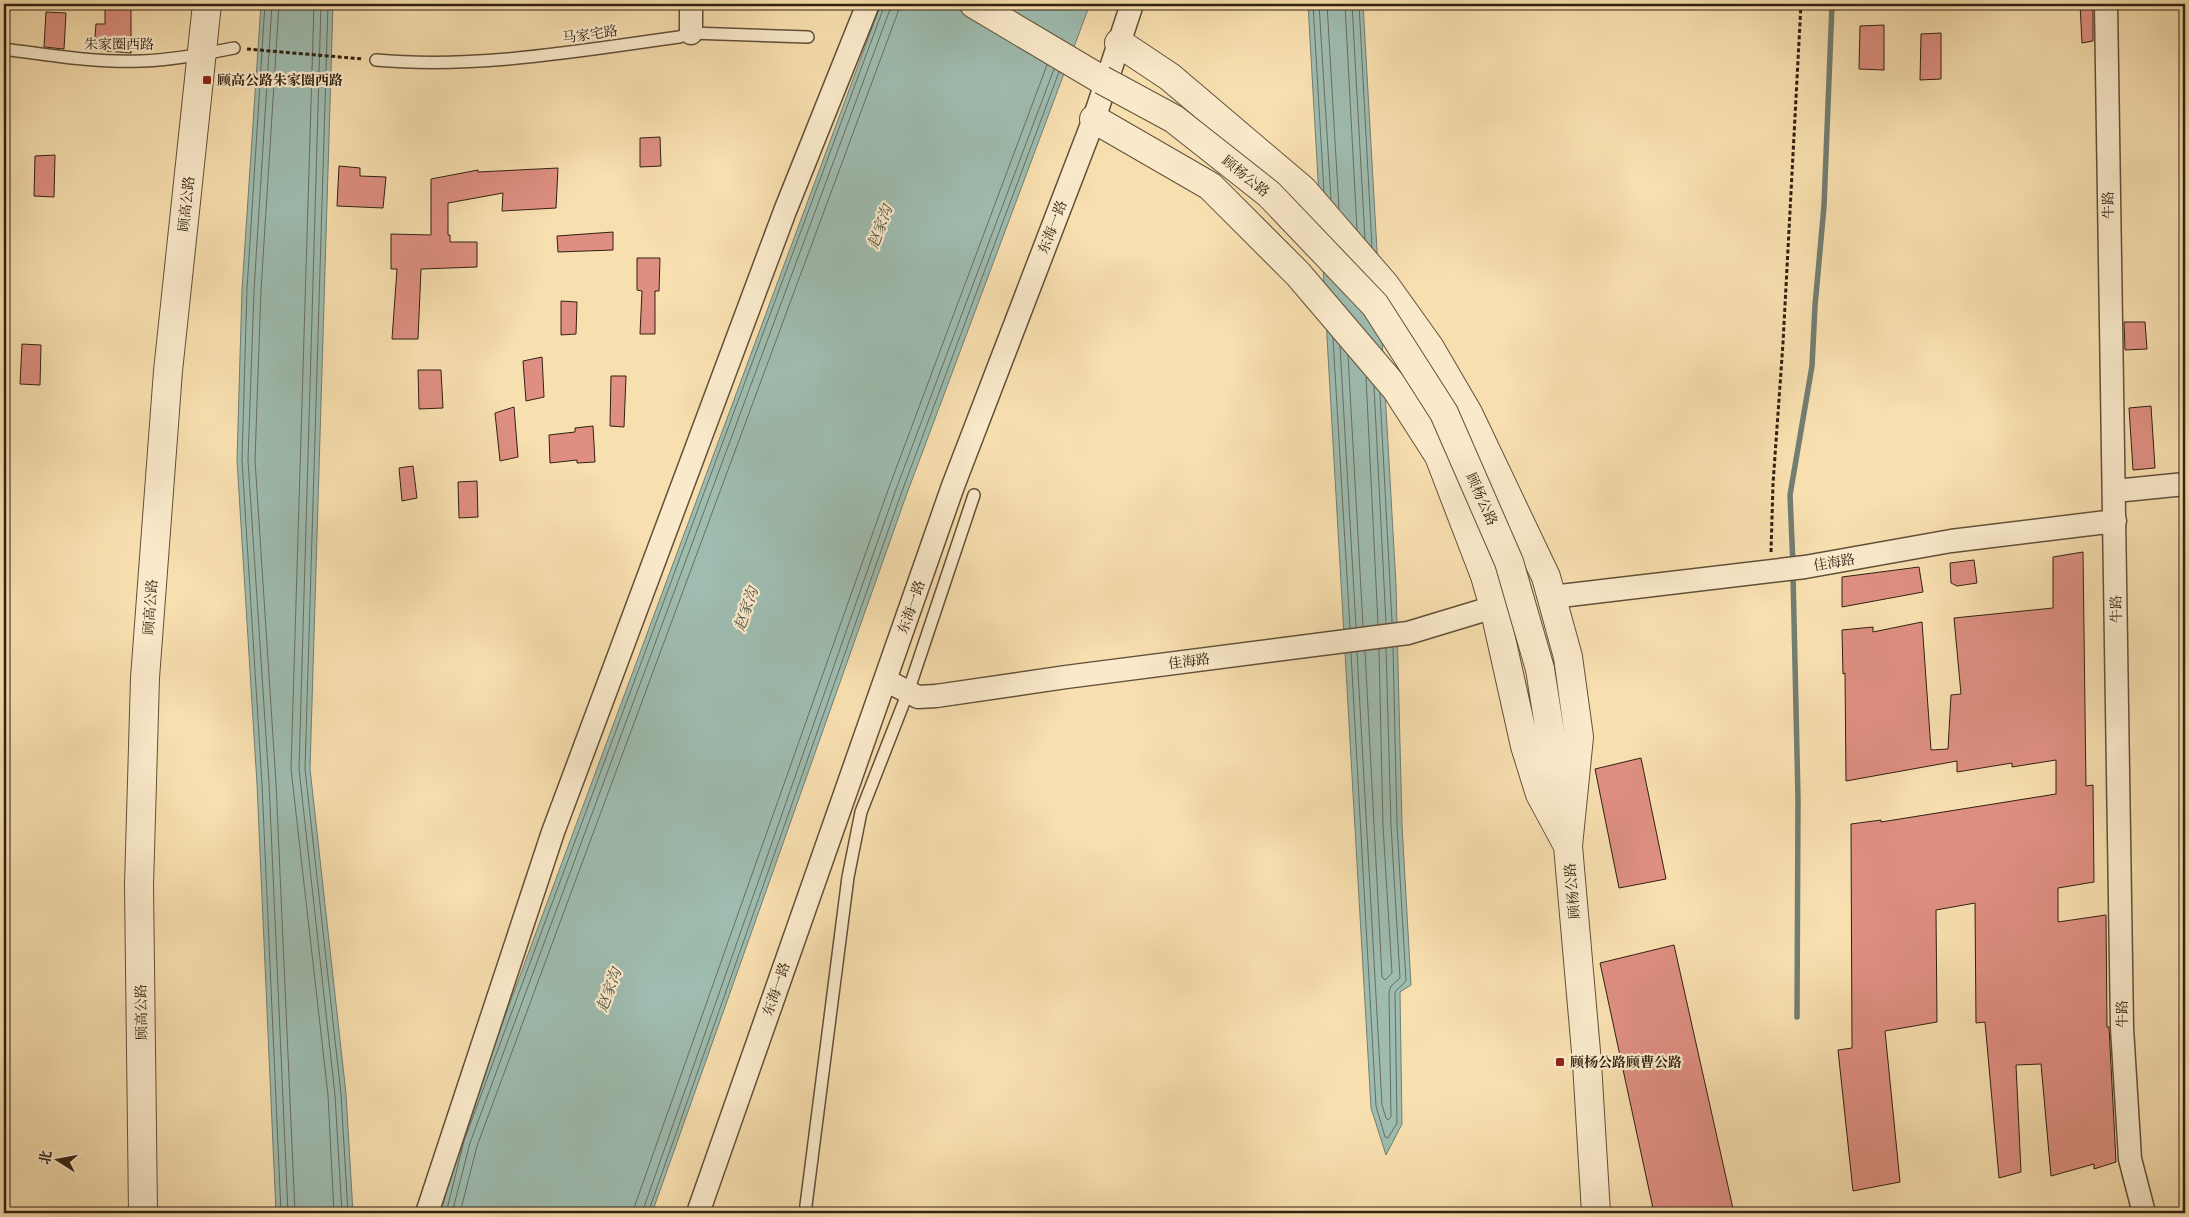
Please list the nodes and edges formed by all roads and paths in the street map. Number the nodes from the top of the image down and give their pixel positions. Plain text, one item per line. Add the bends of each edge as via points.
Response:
1 (207, 4) edge
2 (692, 4) edge
3 (868, 4) edge
4 (974, 4) edge
5 (1132, 4) edge
6 (1801, 4) edge
7 (2106, 4) edge
8 (691, 33) junction
9 (808, 37) dead end
10 (1119, 43) junction
11 (234, 48) joint
12 (4, 49) edge
13 (202, 54) junction
14 (376, 60) joint
15 (1094, 119) junction
16 (2185, 484) edge
17 (2115, 491) junction
18 (974, 496) dead end
19 (2115, 521) junction
20 (1771, 571) junction
21 (1552, 597) junction
22 (1494, 607) junction
23 (885, 680) junction
24 (908, 692) junction
25 (1568, 846) junction
26 (143, 1213) edge
27 (427, 1213) edge
28 (698, 1213) edge
29 (806, 1213) edge
30 (1596, 1213) edge
31 (2144, 1213) edge

1 - 13 street, 顾高公路
2 - 8 street
3 - 27 street via 785,211 553,832
4 - 25 street, 顾杨公路, bridge via 1174,119 1269,194 1375,305 1444,413 1509,562 1540,669
5 - 10 street, 东海一路
6 - 20 path via 1773,484
7 - 17 street, 牛路
8 - 9 lane, 马家宅路
8 - 14 lane, 马家宅路 via 488,61 425,64
10 - 15 street, 东海一路
10 - 21 street via 1170,77 1303,190 1385,285 1430,348 1468,412 1546,577
11 - 13 lane, 朱家圈西路
11 - 14 path
12 - 13 lane, 朱家圈西路 via 85,60 142,61
13 - 26 street, 顾高公路 via 168,372 145,678 139,885
15 - 22 street via 1210,186 1298,274 1396,389 1439,456
15 - 23 street, 东海一路 via 953,486
16 - 17 street
17 - 19 street, 牛路
18 - 24 lane
19 - 20 street, 佳海路 via 1952,541
19 - 31 street, 牛路 via 2122,1028 2130,1158
20 - 21 street, 佳海路
21 - 25 street via 1568,657 1579,737
22 - 24 street, 佳海路 via 1408,633 936,696 918,697
22 - 25 street via 1525,746 1540,794
23 - 24 street, 佳海路
23 - 28 street, 东海一路
24 - 29 lane via 861,812 848,877
25 - 30 street, 顾杨公路 via 1587,1062

